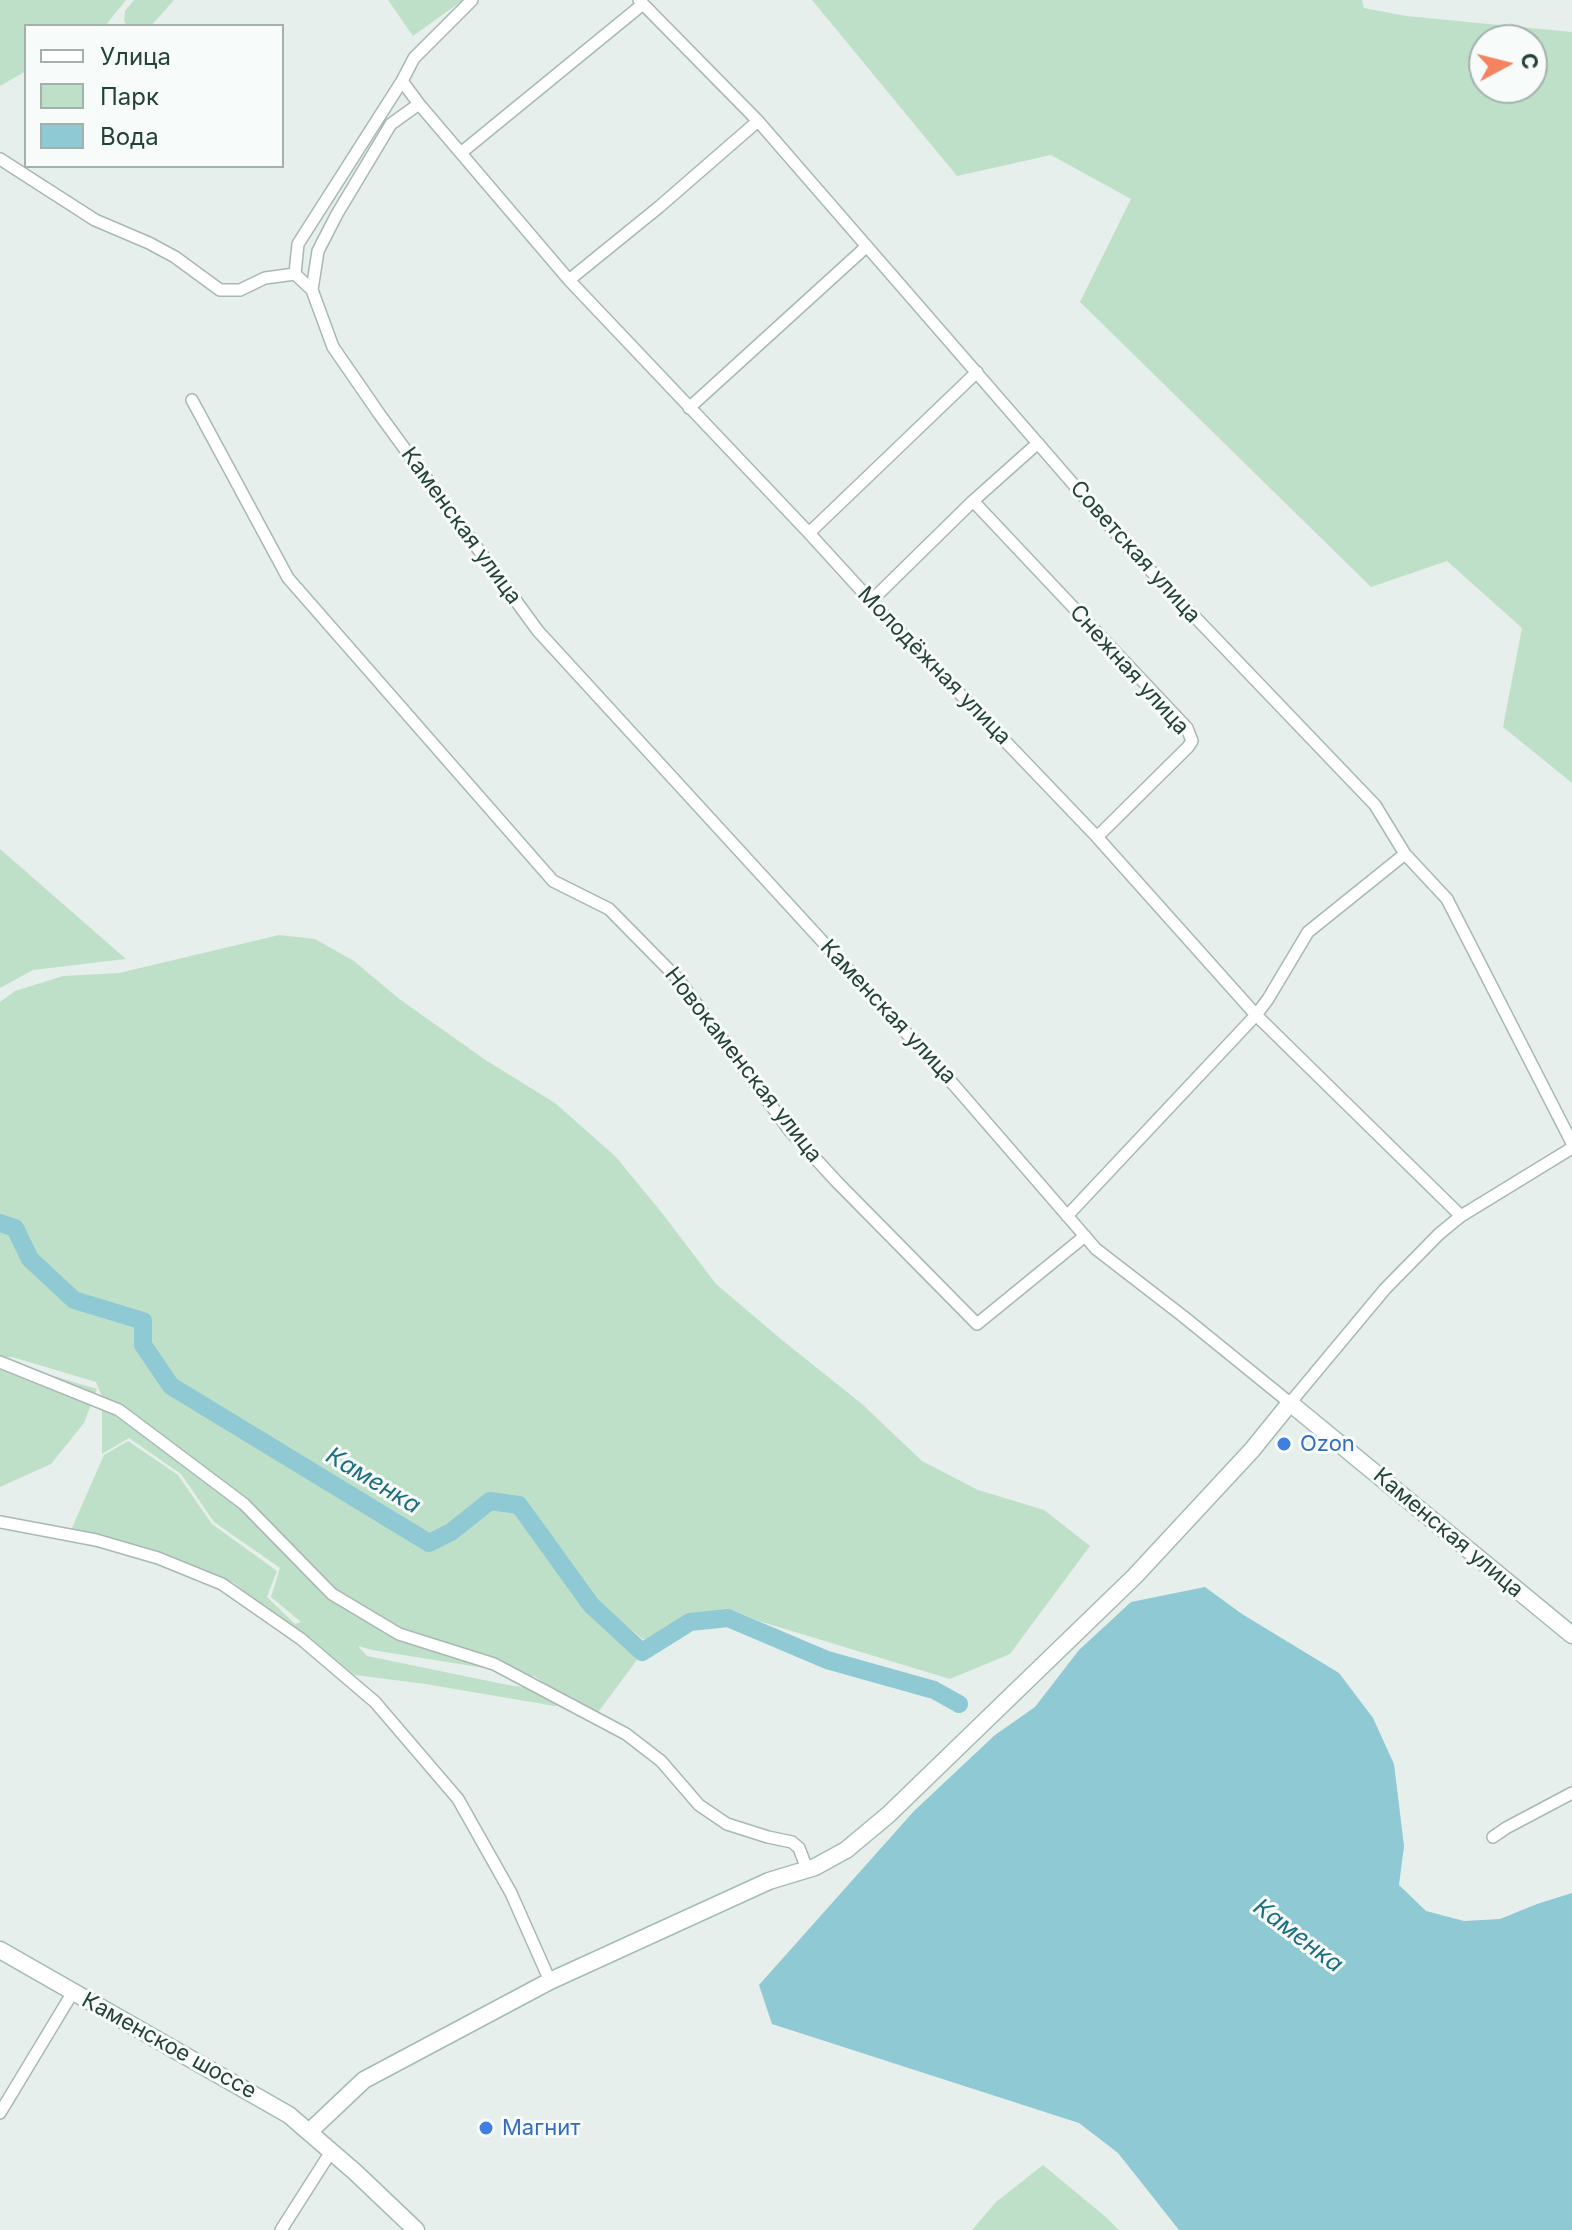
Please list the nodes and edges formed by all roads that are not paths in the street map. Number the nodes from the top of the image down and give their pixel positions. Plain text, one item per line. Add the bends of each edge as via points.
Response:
1 (472, 0) edge
2 (641, 2) edge
3 (402, 81) junction
4 (419, 104) junction
5 (758, 121) junction
6 (462, 152) junction
7 (0, 159) edge
8 (866, 247) junction
9 (295, 274) junction
10 (569, 280) junction
11 (312, 290) junction
12 (977, 372) junction
13 (192, 400) dead end
14 (689, 408) junction
15 (1038, 443) junction
16 (973, 501) junction
17 (809, 533) junction
18 (871, 601) junction
19 (1097, 837) junction
20 (1405, 854) junction
21 (1256, 1015) junction
22 (1572, 1146) edge
23 (1067, 1216) junction
24 (1461, 1216) junction
25 (1085, 1236) junction
26 (0, 1362) edge
27 (1290, 1403) junction
28 (0, 1522) edge
29 (1572, 1635) edge
30 (1572, 1793) edge
31 (1493, 1837) dead end
32 (807, 1869) junction
33 (0, 1950) edge
34 (550, 1981) junction
35 (73, 1992) junction
36 (0, 2113) edge
37 (309, 2132) junction
38 (332, 2150) junction
39 (281, 2230) edge
40 (416, 2230) edge

1 - 3 street via 414,58
2 - 5 street, Советская улица
2 - 6 street
3 - 4 street, Молодёжная улица
3 - 9 street via 298,244
4 - 6 street, Молодёжная улица
4 - 11 street via 391,124 337,214 318,251
5 - 8 street, Советская улица
5 - 10 street
6 - 10 street, Молодёжная улица
7 - 9 street via 95,220 175,257 220,290 240,290 265,278
8 - 12 street, Советская улица
8 - 14 street
9 - 11 street
10 - 14 street, Молодёжная улица
11 - 23 street, Каменская улица via 333,347 538,631 954,1085
12 - 15 street, Советская улица
12 - 17 street
13 - 25 street, Новокаменская улица via 288,578 553,881 609,909 678,979 790,1131 977,1324
14 - 17 street, Молодёжная улица
15 - 16 street
15 - 20 street, Советская улица via 1127,546 1375,805
16 - 18 street
16 - 19 street, Снежная улица via 1187,728 1192,741
17 - 18 street, Молодёжная улица
18 - 19 street, Молодёжная улица
19 - 21 street, Молодёжная улица
20 - 21 street via 1308,932
20 - 22 street, Советская улица via 1447,899
21 - 23 street
21 - 24 street, Молодёжная улица
22 - 24 street
23 - 25 street, Каменская улица
24 - 27 street via 1385,1289
25 - 27 street, Каменская улица
26 - 32 street via 119,1410 244,1504 332,1594 399,1634 494,1664 626,1734 661,1761 699,1805 727,1824 792,1842
27 - 29 street, Каменская улица
27 - 32 street via 1135,1576 1000,1708 846,1850
28 - 34 street via 158,1558 222,1584 301,1639 375,1702 458,1799 511,1893
30 - 31 street
32 - 34 street via 769,1881
33 - 35 street, Каменское шоссе
34 - 37 street via 364,2080
35 - 36 street
35 - 37 street, Каменское шоссе via 289,2115
37 - 38 street, Каменское шоссе
38 - 39 street
38 - 40 street, Каменское шоссе

